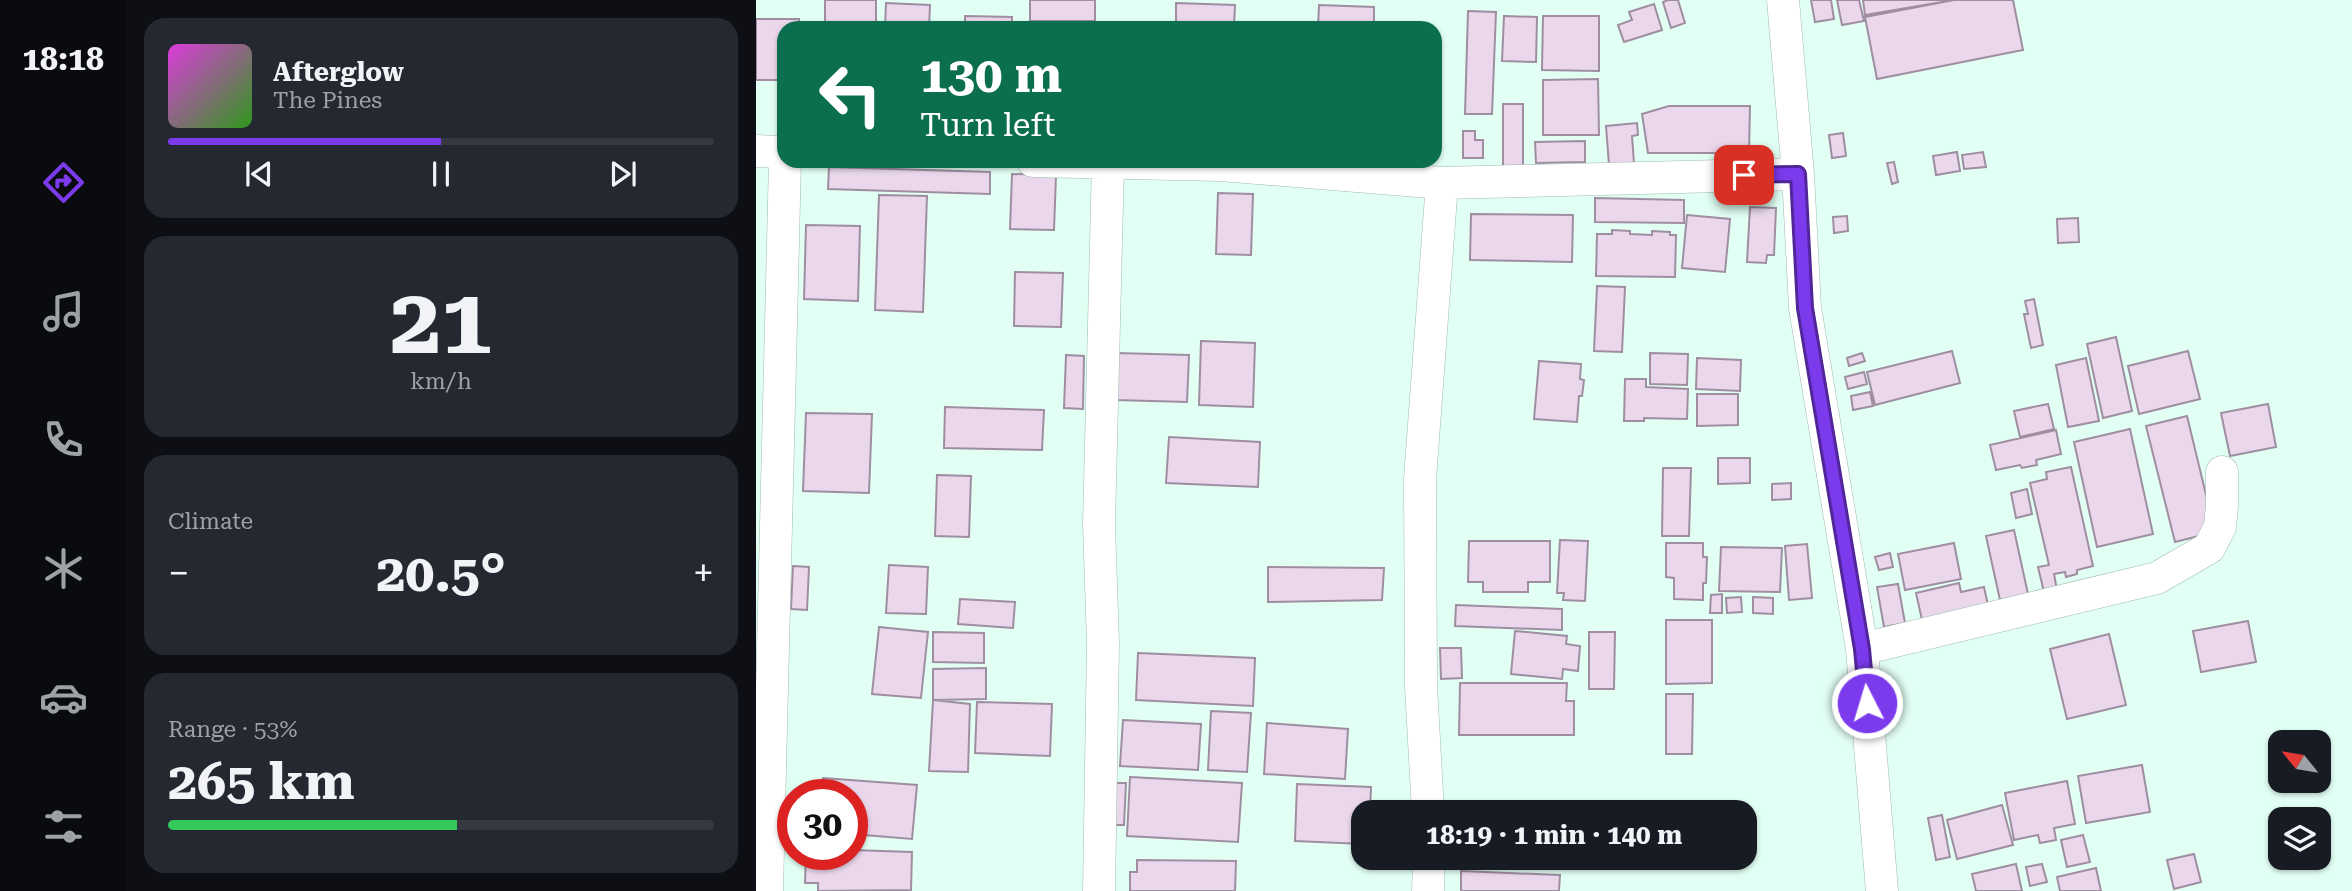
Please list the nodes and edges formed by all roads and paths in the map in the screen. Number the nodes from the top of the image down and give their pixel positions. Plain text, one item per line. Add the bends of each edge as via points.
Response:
1 (1783, 0) edge
2 (756, 151) edge
3 (777, 152) edge
4 (785, 168) edge
5 (1108, 168) edge
6 (1257, 168) edge
7 (1798, 174) junction
8 (1442, 183) junction
9 (2222, 472) dead end
10 (1862, 649) junction
11 (1427, 800) edge
12 (1428, 870) edge
13 (767, 891) edge
14 (1099, 891) edge
15 (1427, 891) edge
16 (1882, 891) edge

1 - 7 street
2 - 3 street
4 - 13 street
5 - 14 street via 1099,524 1103,644
6 - 8 street
7 - 8 street
7 - 10 street via 1805,308
8 - 11 street via 1420,479 1421,686
9 - 10 street via 2220,527 2209,548 2157,578
10 - 16 street
12 - 15 street

